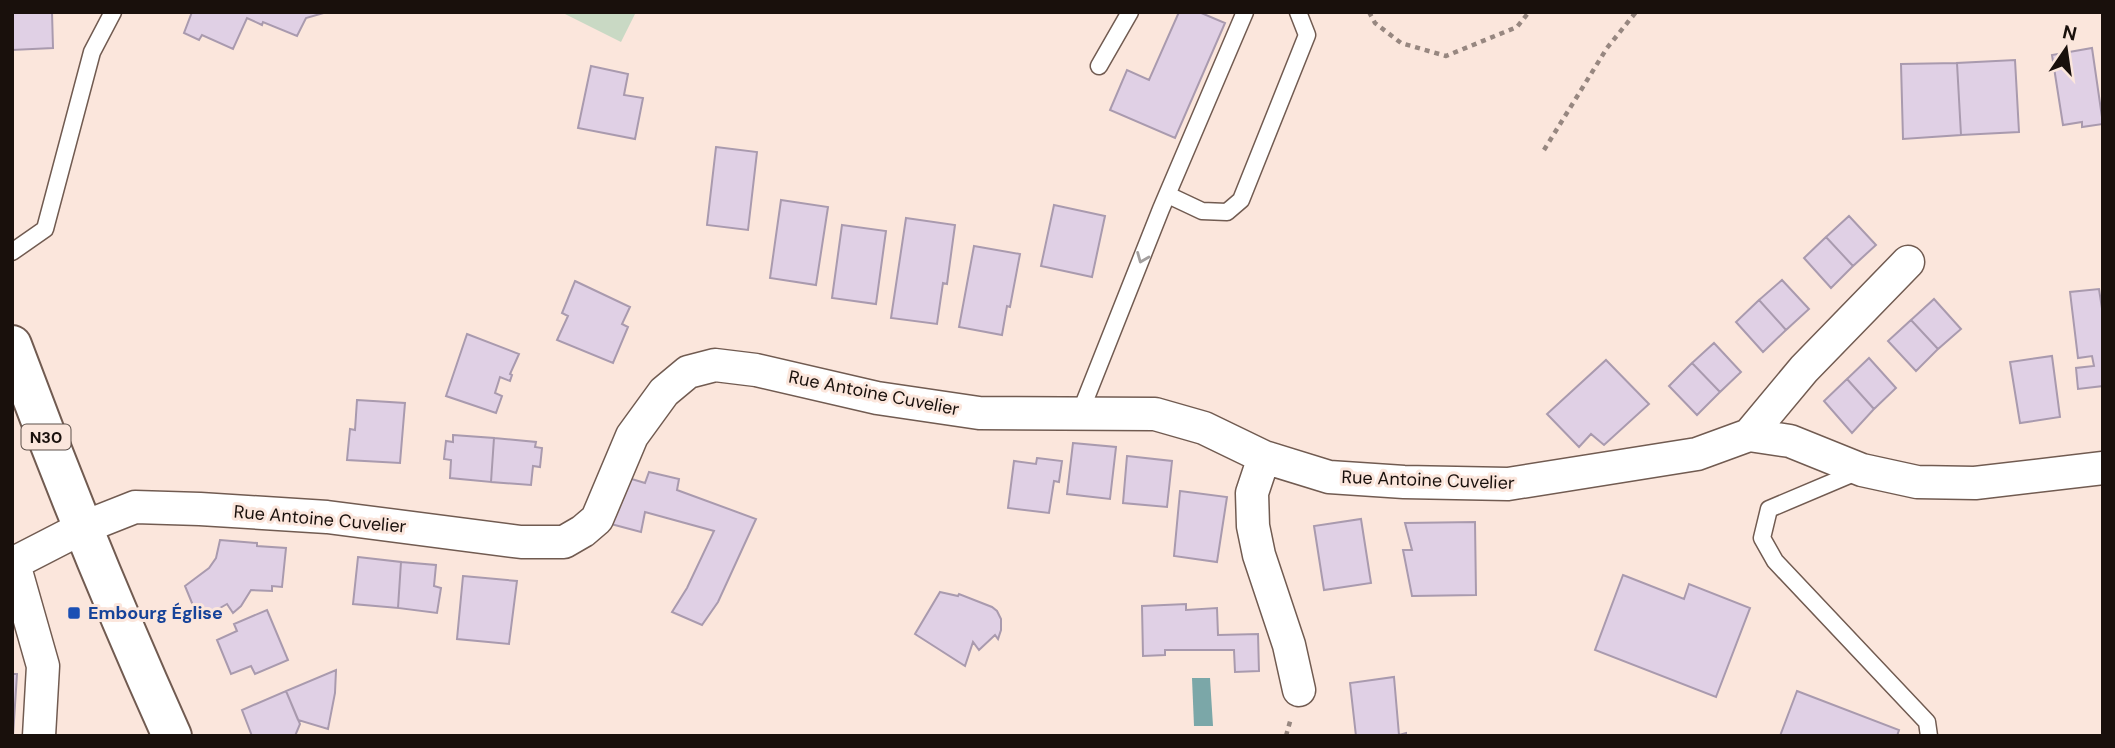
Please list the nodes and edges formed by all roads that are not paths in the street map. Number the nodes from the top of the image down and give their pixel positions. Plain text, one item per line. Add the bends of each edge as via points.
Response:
1 (113, 12) edge
2 (1130, 12) edge
3 (1245, 12) edge
4 (1298, 12) edge
5 (1099, 66) dead end
6 (1168, 195) junction
7 (12, 252) edge
8 (1908, 262) dead end
9 (12, 345) edge
10 (1080, 413) junction
11 (1749, 435) junction
12 (1264, 457) junction
13 (2103, 468) edge
14 (1862, 470) junction
15 (82, 528) junction
16 (13, 564) edge
17 (1299, 690) dead end
18 (38, 736) edge
19 (172, 736) edge
20 (1929, 736) edge

1 - 7 lane via 92,52 46,229
2 - 5 lane
3 - 6 lane
4 - 6 lane via 1307,35 1241,200 1227,212 1202,211
6 -> 10 lane
8 - 11 street via 1804,369
9 - 15 main road, N30
10 - 12 street, Rue Antoine Cuvelier via 1155,414 1204,428
10 - 15 street, Rue Antoine Cuvelier via 979,413 715,365 688,372 664,392 632,436 597,519 564,542 521,542 327,517 135,507
11 - 12 street, Rue Antoine Cuvelier via 1697,454 1508,484 1329,477
11 - 14 street, Rue Antoine Cuvelier via 1790,441
12 - 17 street via 1252,493 1253,526
13 - 14 street, Rue Antoine Cuvelier via 1975,483 1917,482
14 - 20 lane via 1769,509 1762,538 1774,561 1927,722
15 - 16 street, Rue Antoine Cuvelier
15 - 19 main road, N30
16 - 18 street via 43,666

